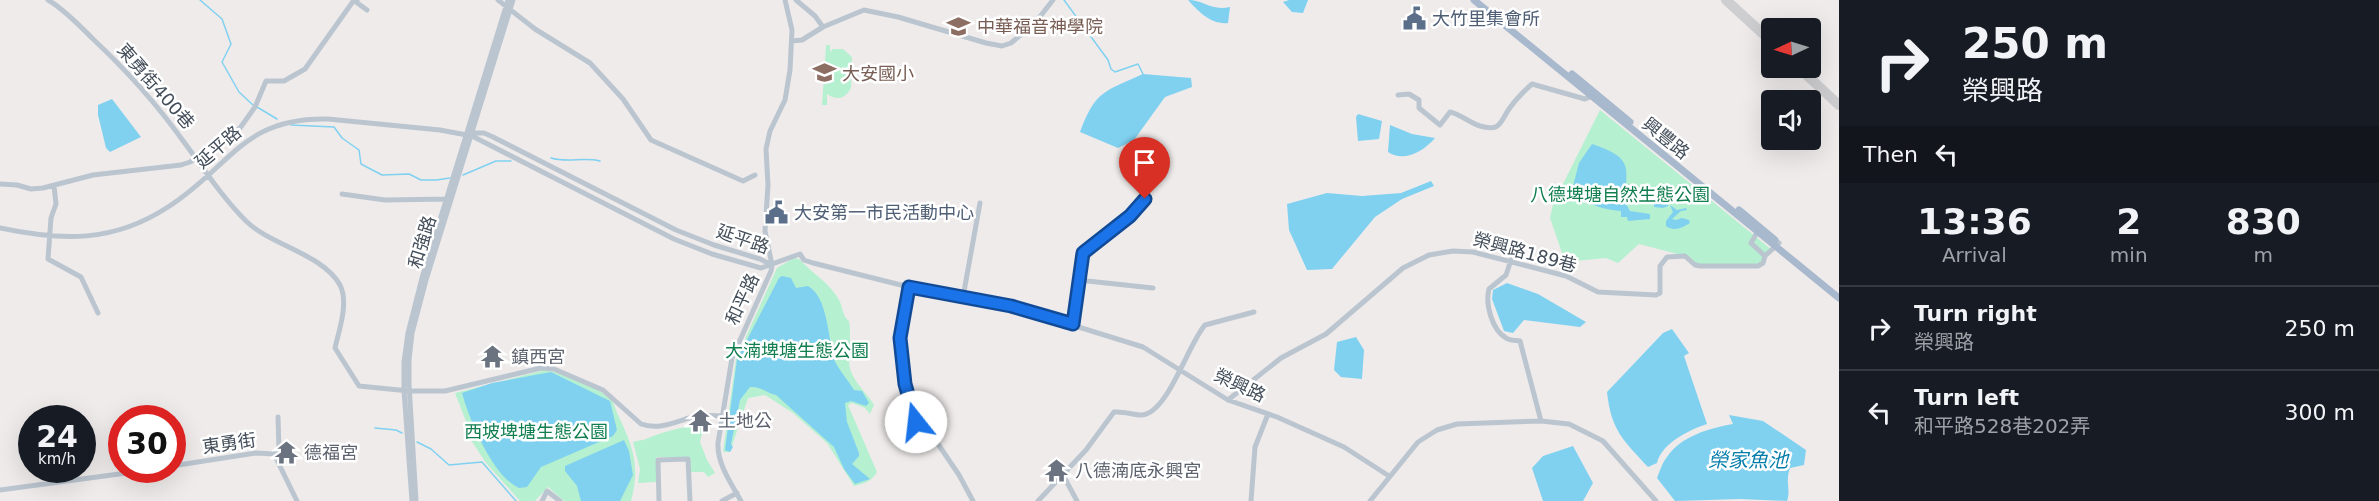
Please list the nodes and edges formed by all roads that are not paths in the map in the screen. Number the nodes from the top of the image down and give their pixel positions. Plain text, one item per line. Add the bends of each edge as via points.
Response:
1 (48, 0) edge
2 (356, 0) edge
3 (498, 0) edge
4 (508, 0) edge
5 (513, 0) edge
6 (785, 0) edge
7 (796, 0) edge
8 (1053, 0) edge
9 (1474, 0) edge
10 (1481, 0) edge
11 (508, 9) junction
12 (367, 10) dead end
13 (823, 27) junction
14 (792, 41) junction
15 (1398, 94) dead end
16 (1594, 95) junction
17 (471, 134) junction
18 (195, 157) junction
19 (755, 175) dead end
20 (208, 176) junction
21 (0, 184) edge
22 (54, 186) junction
23 (342, 194) dead end
24 (449, 199) junction
25 (1145, 199) dead end
26 (980, 202) dead end
27 (0, 228) edge
28 (1758, 229) junction
29 (49, 237) junction
30 (1777, 245) junction
31 (1765, 256) junction
32 (1511, 261) junction
33 (772, 265) junction
34 (1078, 280) junction
35 (909, 287) junction
36 (1154, 288) dead end
37 (1839, 293) edge
38 (963, 297) junction
39 (1839, 298) edge
40 (1254, 312) dead end
41 (98, 313) dead end
42 (1073, 324) junction
43 (1180, 370) junction
44 (407, 391) junction
45 (1228, 400) junction
46 (1268, 414) junction
47 (723, 416) junction
48 (278, 417) dead end
49 (1541, 421) junction
50 (274, 454) junction
51 (186, 464) edge
52 (1063, 475) junction
53 (108, 476) edge
54 (1389, 476) junction
55 (0, 490) edge
56 (737, 493) junction
57 (297, 501) edge
58 (414, 501) edge
59 (542, 501) edge
60 (560, 501) edge
61 (659, 501) edge
62 (690, 501) edge
63 (722, 501) edge
64 (741, 501) edge
65 (973, 501) edge
66 (1038, 501) edge
67 (1077, 501) edge
68 (1251, 501) edge
69 (1370, 501) edge
70 (1656, 501) edge

1 - 18 street, 東勇街400巷 via 137,83
2 - 12 street
2 - 18 street via 305,69 284,81 266,81 256,106 232,136
3 - 11 street
4 - 11 street, 和強路
5 - 11 street, 和強路
6 - 14 street, 和平路
7 - 13 street
8 - 13 street via 1035,23 1002,46 864,10
9 - 16 main road, 興豐路
10 - 16 main road, 興豐路
11 - 17 street, 和強路
11 - 19 street via 590,63 623,99 651,140 743,181
13 - 14 street via 802,40
14 - 33 street, 和平路 via 785,100 766,149 765,231
15 - 16 street via 1409,94 1419,100 1419,108 1440,125 1453,112 1487,128 1502,123 1508,110 1532,84 1577,98
16 - 28 main road, 興豐路
17 - 20 street, 延平路 via 305,118 259,132
17 - 24 street, 和強路
17 - 33 street, 延平路 via 484,133 500,140 676,230
17 - 33 street, 延平路 via 691,246 760,268
18 - 20 street, 東勇街400巷
18 - 22 street via 181,165 93,176
20 - 29 street, 延平路 via 169,207 126,228 97,235
20 - 44 street, 東勇街400巷 via 254,229 321,266 339,283 343,308 335,348 359,386
21 - 22 street via 31,189
22 - 29 street via 56,204
23 - 24 street via 385,200
24 - 44 street, 和強路 via 412,333
25 - 34 street via 1083,253
26 - 38 street
27 - 29 street, 延平路
28 - 30 main road, 興豐路
28 - 31 street via 1751,243
29 - 41 street via 48,259 81,277
30 - 31 street
30 - 37 main road, 興豐路
30 - 39 main road, 興豐路
31 - 32 street, 榮興路189巷 via 1758,266 1700,266 1685,256 1667,257 1660,266 1660,293 1656,296 1598,292 1566,276
32 - 45 street, 榮興路189巷 via 1463,251 1420,258 1394,274 1326,334 1281,358
32 - 49 street via 1506,275 1489,289 1487,296 1499,331 1508,340 1520,341
33 - 35 street, 榮興路 via 800,254 813,263
33 - 47 street, 和平路 via 732,358
34 - 36 street
34 - 42 street
35 - 38 street, 榮興路
35 - 65 street via 900,338 905,384 916,422 936,441
38 - 42 street, 榮興路
40 - 43 street via 1205,325
42 - 43 street, 榮興路 via 1143,347
43 - 45 street, 榮興路
43 - 52 street via 1159,406 1143,415 1114,412
44 - 47 street via 452,390 547,368 603,390 647,426 707,415
44 - 58 street, 和強路
45 - 46 street, 榮興路
46 - 54 street, 榮興路 via 1344,447
46 - 68 street via 1255,447
47 - 56 street, 和平路 via 718,451
48 - 50 street via 279,449
49 - 54 street via 1446,427 1418,442
49 - 70 street via 1569,424 1603,441
50 - 51 street, 東勇街 via 255,453
50 - 57 street, 東勇街
52 - 66 street
52 - 67 street
53 - 55 street
54 - 69 street
56 - 63 street
56 - 64 street, 和平路
59 - 60 street via 548,491
61 - 62 street via 658,460 688,459

